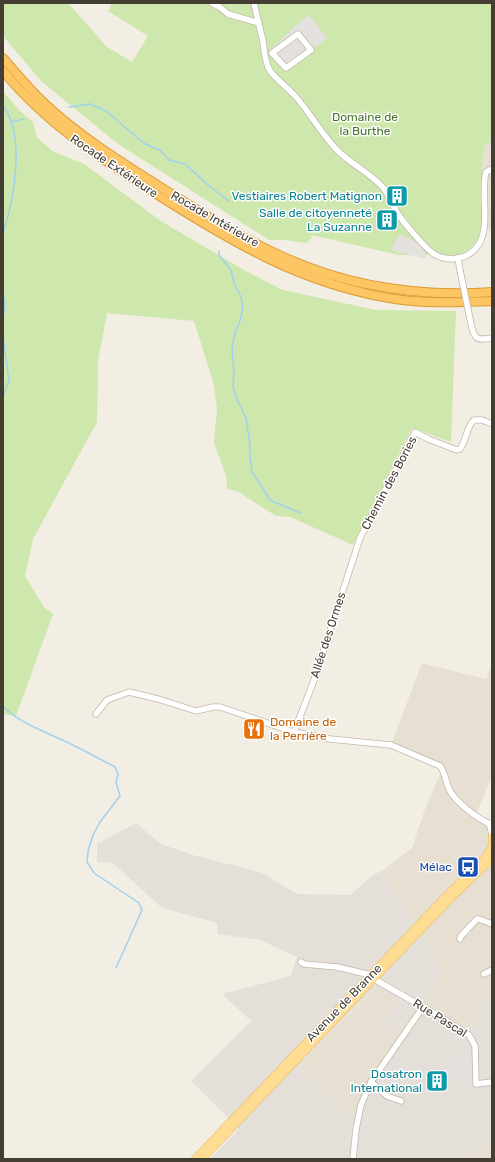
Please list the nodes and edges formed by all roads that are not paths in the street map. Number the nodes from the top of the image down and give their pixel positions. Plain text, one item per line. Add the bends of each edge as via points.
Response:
1 (212, 3) edge
2 (254, 3) edge
3 (259, 23) junction
4 (310, 47) joint
5 (3, 58) edge
6 (3, 71) edge
7 (492, 169) edge
8 (458, 258) junction
9 (492, 292) edge
10 (492, 301) edge
11 (492, 338) edge
12 (492, 424) edge
13 (360, 538) joint
14 (96, 714) dead end
15 (294, 732) junction
16 (490, 824) edge
17 (492, 835) edge
18 (492, 846) edge
19 (492, 860) edge
20 (492, 924) edge
21 (460, 939) dead end
22 (301, 962) dead end
23 (492, 970) edge
24 (484, 974) dead end
25 (373, 977) junction
26 (423, 1007) junction
27 (371, 1082) junction
28 (492, 1082) edge
29 (401, 1100) dead end
30 (195, 1159) edge
31 (202, 1159) edge
32 (352, 1159) edge

1 - 3 street via 228,14
2 - 3 street
3 - 8 street via 270,70 297,97 336,150 377,182 385,191 398,216 433,254 444,258
4 - 4 street via 298,34 272,53 286,68 311,50
5 - 9 highway, Rocade Intérieure via 45,104 97,145 194,208 278,255 333,276 368,285 427,293
6 - 10 highway, Rocade Extérieure via 38,109 92,153 202,224 281,266 332,285 397,299 454,303
7 - 8 street via 486,172 485,178 485,215 481,241 470,253
8 - 11 street, bridge via 473,334 483,340
12 - 13 street, Chemin des Bories via 474,420 463,445 457,450 415,432
13 - 15 street, Allée des Ormes
14 - 15 street via 107,700 129,692 196,711 220,707
15 - 16 street via 330,739 391,745 440,766 452,795
16 - 17 street
17 - 18 main road
18 - 25 main road, Avenue de Branne via 485,858 448,894
19 - 25 main road, Avenue de Branne
20 - 21 street via 479,919
22 - 25 street, Rue Pascal via 337,967
23 - 24 street
25 - 26 street, Rue Pascal
25 - 30 main road, Avenue de Branne
25 - 31 main road, Avenue de Branne
26 - 27 street
26 - 28 street, Rue Pascal via 469,1035 475,1046 476,1084
27 - 29 street via 387,1096
27 - 32 street via 361,1105

